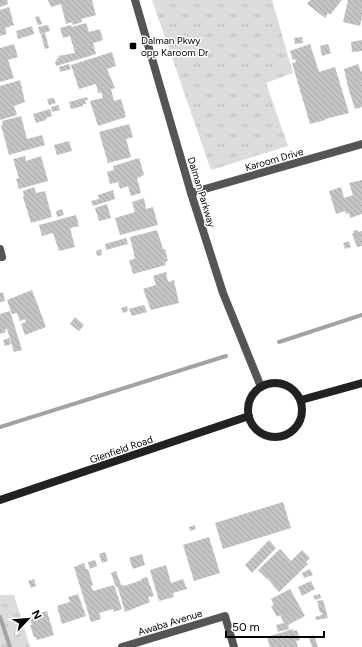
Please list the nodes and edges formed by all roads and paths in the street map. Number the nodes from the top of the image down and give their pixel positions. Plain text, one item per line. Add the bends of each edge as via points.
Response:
1 (135, 0) edge
2 (362, 144) edge
3 (191, 193) junction
4 (0, 248) edge
5 (0, 258) edge
6 (362, 383) edge
7 (261, 387) junction
8 (301, 400) junction
9 (249, 416) junction
10 (0, 500) edge
11 (122, 647) edge
12 (234, 647) edge

1 - 3 street, Dalman Parkway
2 - 3 street, Karoom Drive
3 - 7 street, Dalman Parkway via 223,293
4 - 5 street
6 - 8 main road
7 - 8 main road via 271,383 285,385 293,389
7 - 9 main road via 250,400
8 - 9 main road via 302,416 292,431 284,435 266,435 259,431
9 - 10 main road, Glenfield Road
11 - 12 street, Awaba Avenue via 225,616

